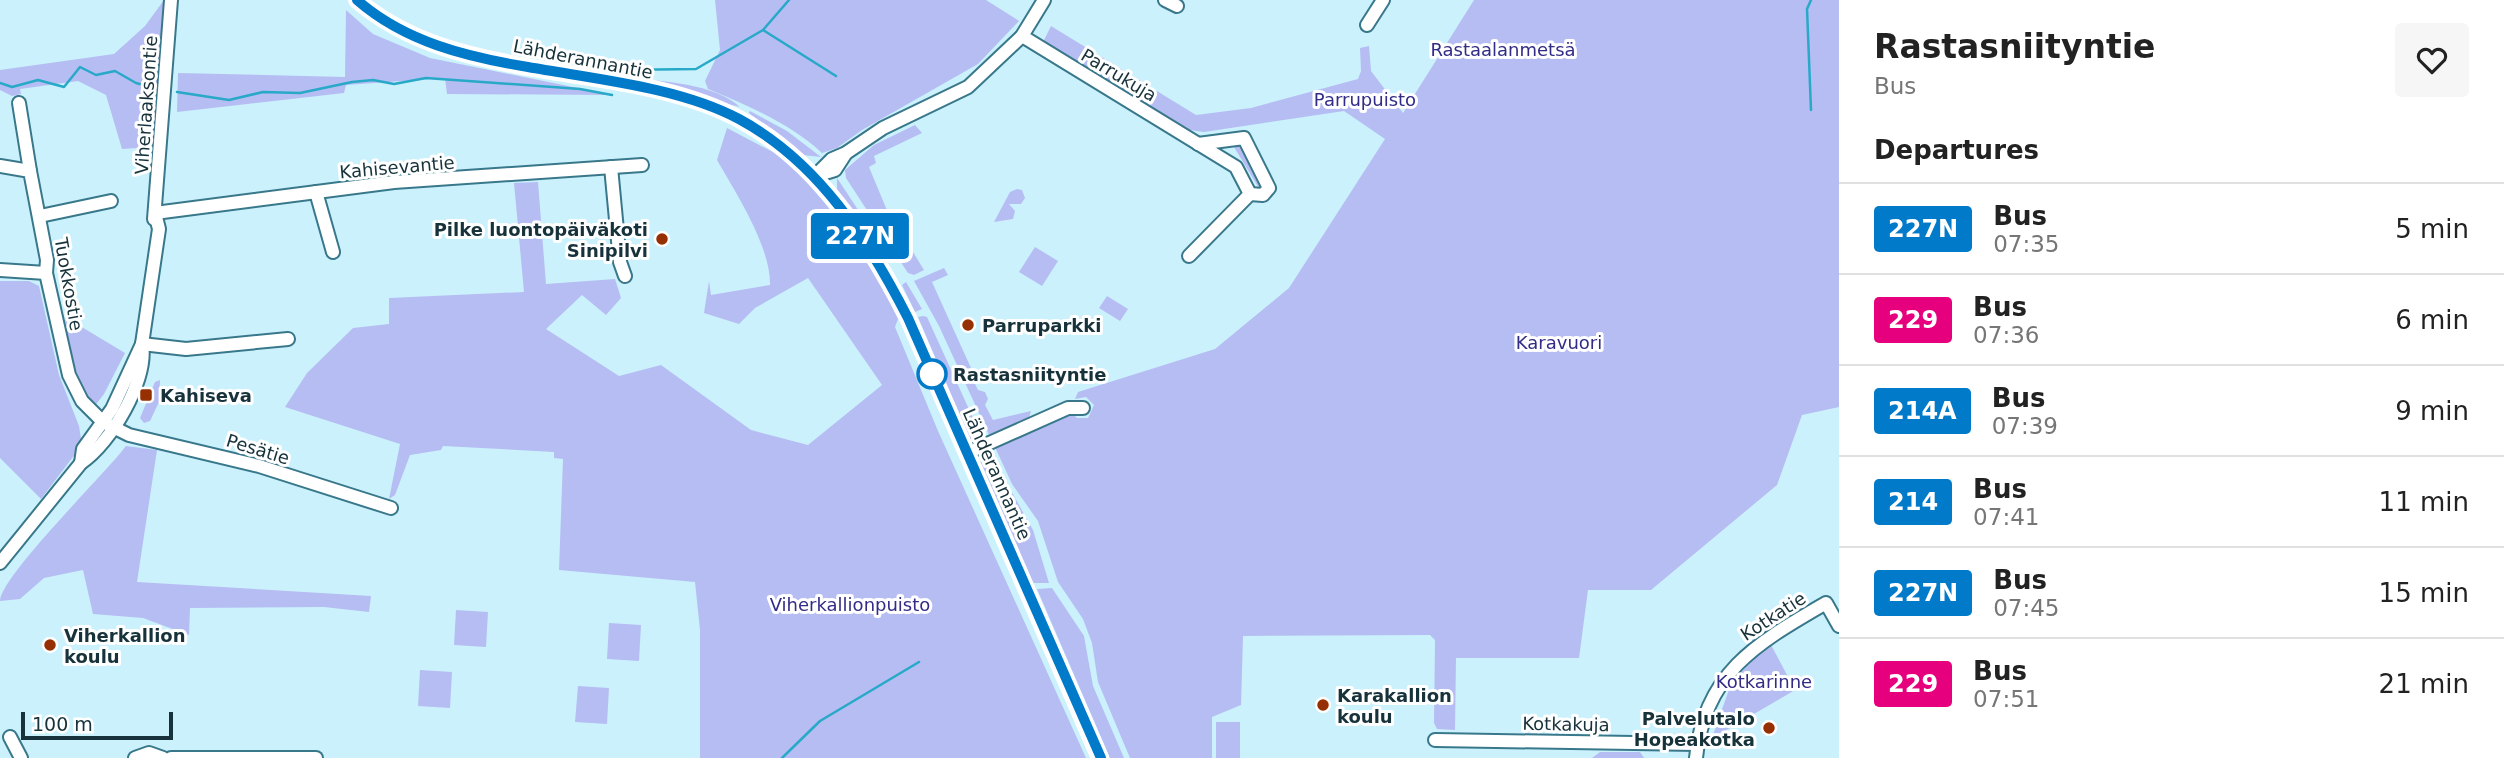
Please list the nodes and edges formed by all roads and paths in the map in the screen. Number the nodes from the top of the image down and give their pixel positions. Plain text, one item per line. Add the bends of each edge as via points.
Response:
1 (171, 0) edge
2 (357, 0) edge
3 (1044, 0) edge
4 (1383, 0) edge
5 (1367, 25) dead end
6 (1022, 36) junction
7 (19, 103) dead end
8 (1198, 144) junction
9 (642, 165) dead end
10 (0, 166) edge
11 (611, 167) junction
12 (30, 171) junction
13 (815, 176) junction
14 (316, 192) junction
15 (1250, 194) junction
16 (111, 201) dead end
17 (155, 214) junction
18 (40, 216) junction
19 (333, 251) dead end
20 (1189, 256) dead end
21 (0, 270) edge
22 (46, 274) junction
23 (625, 276) dead end
24 (289, 339) dead end
25 (142, 344) junction
26 (1083, 408) dead end
27 (108, 426) junction
28 (967, 453) junction
29 (391, 509) dead end
30 (0, 563) edge
31 (1839, 626) edge
32 (10, 737) dead end
33 (1435, 740) dead end
34 (1697, 744) junction
35 (21, 758) edge
36 (135, 758) edge
37 (163, 758) edge
38 (171, 758) edge
39 (316, 758) edge
40 (1100, 758) edge
41 (1696, 758) edge

1 - 17 street, Viherlaaksontie
2 - 13 main road, Lähderannantie via 405,31 453,51 642,88 738,118 772,139
3 - 6 street
4 - 5 street
6 - 8 street, Parrukuja
6 - 13 street via 968,87 883,128 846,153 835,170
7 - 12 street, Tuokkostie
8 - 15 street, Parrukuja via 1236,167
8 - 15 street via 1244,138 1269,188 1263,195
9 - 11 street, Kahisevantie
10 - 12 street
11 - 14 street, Kahisevantie
11 - 23 street
12 - 18 street, Tuokkostie
13 - 28 main road, Lähderannantie via 890,284
14 - 17 street, Kahisevantie
14 - 19 street
15 - 20 street
16 - 18 street
17 - 25 street, Viherlaaksontie
18 - 22 street, Tuokkostie
21 - 22 street
22 - 27 street, Tuokkostie via 69,375 82,401
24 - 25 street via 186,349
25 - 27 street, Viherlaaksontie via 143,364
26 - 28 street via 1068,408
27 - 29 street, Pesätie
27 - 30 street, Viherlaaksontie via 92,456 81,463
28 - 40 main road, Lähderannantie
31 - 34 street, Kotkatie via 1826,603 1752,649 1721,685
32 - 35 street
33 - 34 street, Kotkakuja
34 - 41 street, Kotkatie
36 - 37 street via 149,752
38 - 39 street

